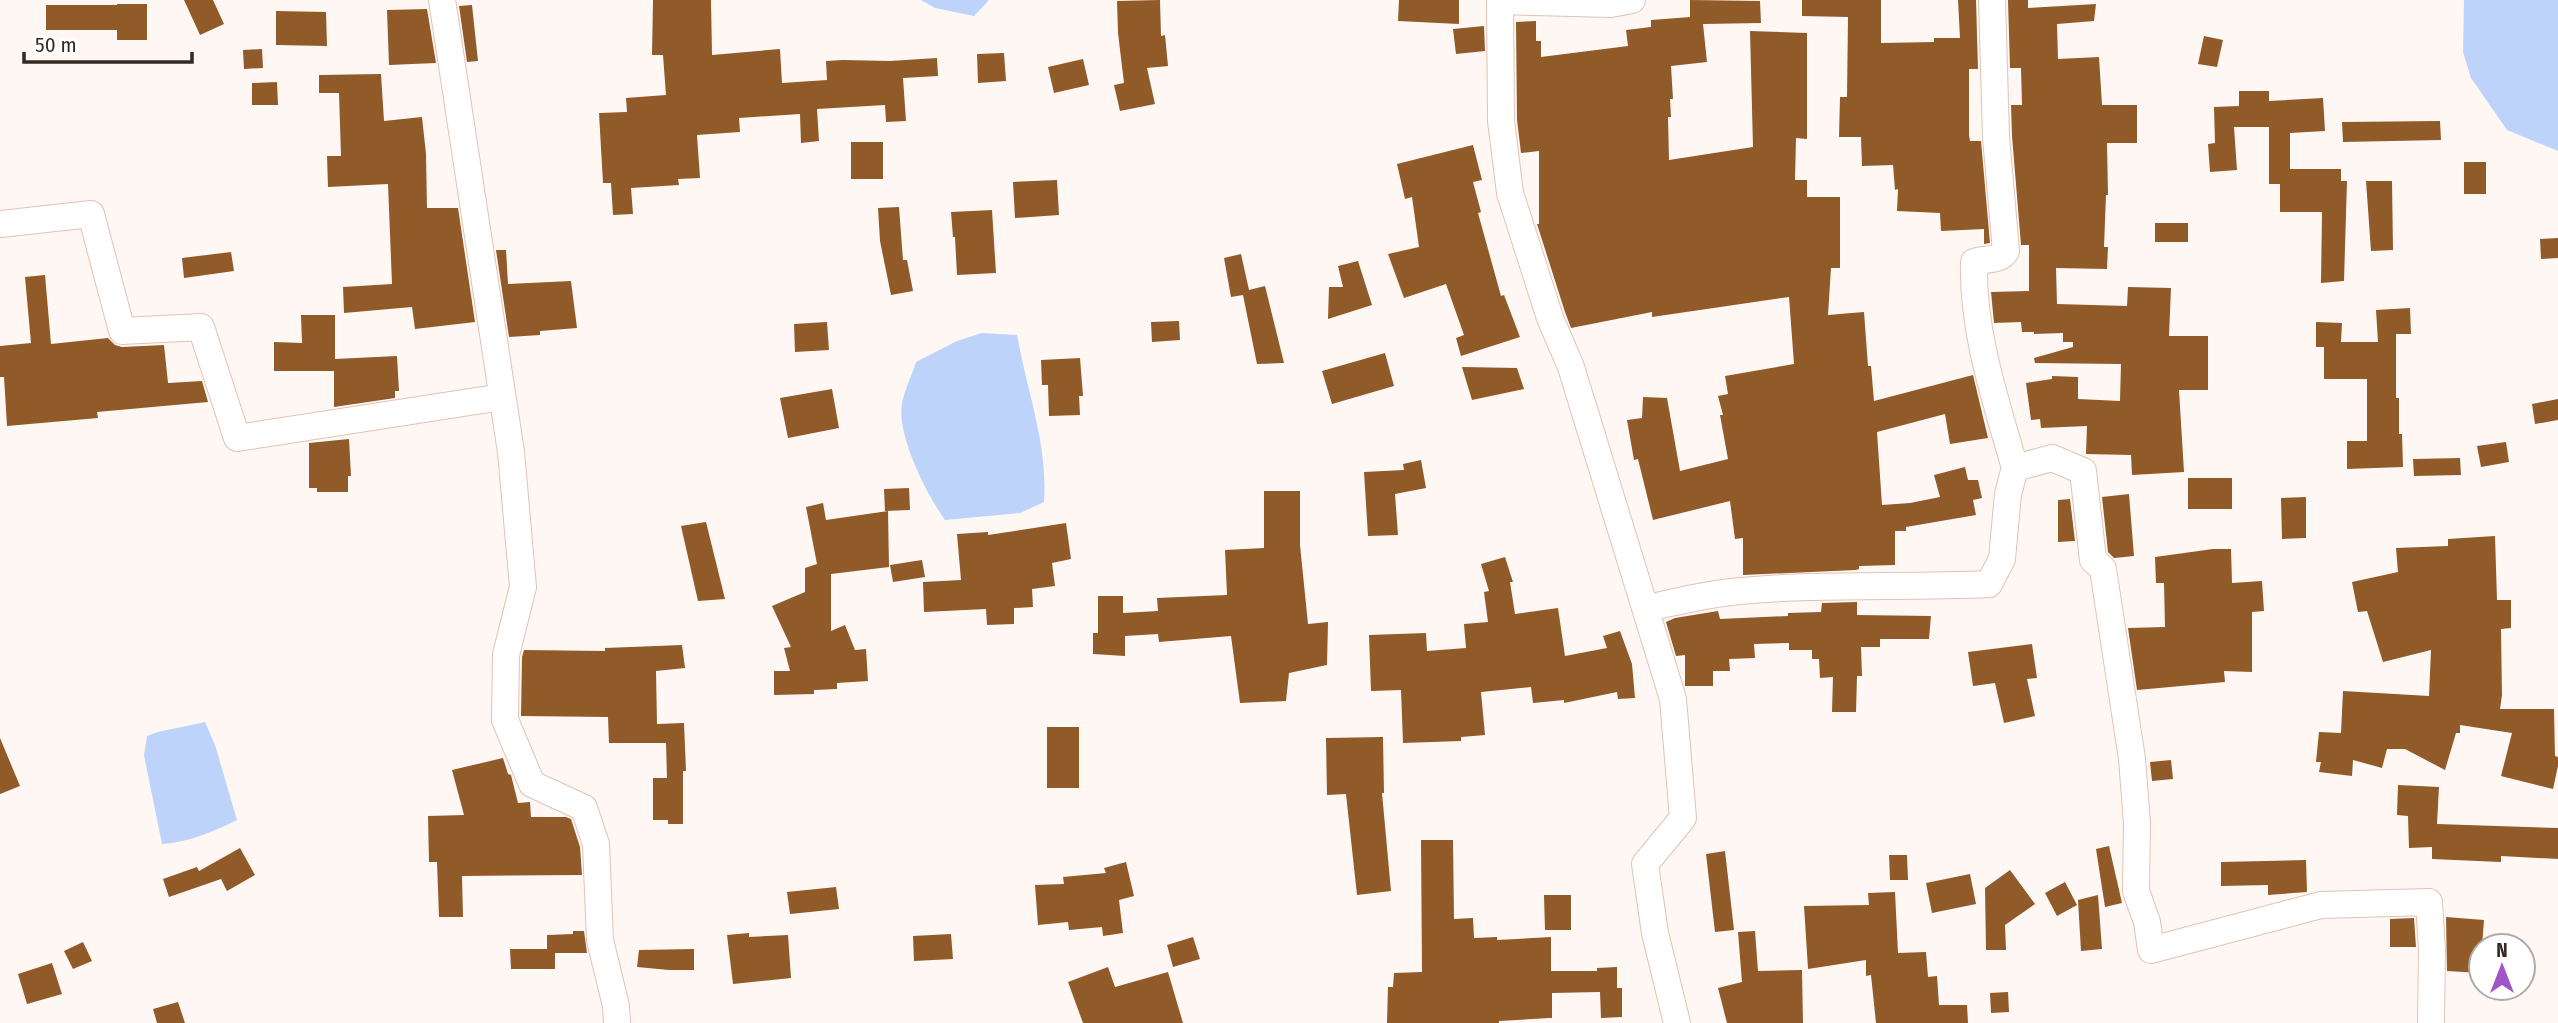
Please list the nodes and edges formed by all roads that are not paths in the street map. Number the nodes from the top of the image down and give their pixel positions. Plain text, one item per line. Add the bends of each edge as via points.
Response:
1 (442, 0) edge
2 (1500, 0) edge
3 (1632, 0) edge
4 (1992, 0) edge
5 (0, 224) edge
6 (502, 397) junction
7 (2015, 468) junction
8 (1647, 608) junction
9 (617, 1023) edge
10 (1677, 1023) edge
11 (2431, 1023) edge

1 - 6 street
2 - 3 street via 1611,4
2 - 8 street via 1501,121 1510,193
4 - 7 street via 2006,251 1998,258 1974,262 1973,278 1982,349
5 - 6 street via 91,214 122,331 201,327 237,438
6 - 9 street via 523,587 506,655 505,720 532,784 584,807 596,844 600,940
7 - 8 street via 2008,494 2003,559 1989,584 1730,592
7 - 11 street via 2052,458 2083,471 2093,560 2102,569 2132,759 2136,891 2151,950 2321,905 2429,902
8 - 10 street via 1673,699 1681,779 1683,818 1645,864 1655,933

